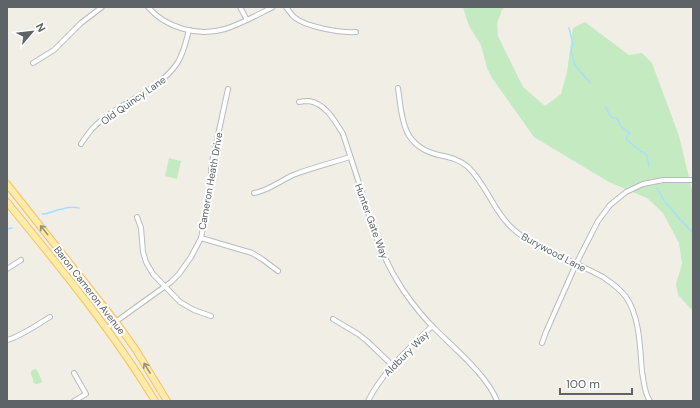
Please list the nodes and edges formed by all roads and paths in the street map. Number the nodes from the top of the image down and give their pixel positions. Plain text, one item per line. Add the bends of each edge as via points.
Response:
1 (102, 7) edge
2 (148, 7) edge
3 (240, 7) edge
4 (273, 7) edge
5 (286, 7) edge
6 (246, 20) junction
7 (189, 30) junction
8 (356, 32) dead end
9 (33, 63) dead end
10 (398, 88) dead end
11 (228, 89) dead end
12 (299, 102) dead end
13 (81, 144) dead end
14 (350, 157) junction
15 (693, 180) edge
16 (7, 184) edge
17 (254, 193) dead end
18 (7, 202) edge
19 (137, 217) dead end
20 (201, 238) junction
21 (21, 260) dead end
22 (576, 264) junction
23 (7, 269) edge
24 (278, 271) dead end
25 (166, 287) junction
26 (211, 316) dead end
27 (50, 318) dead end
28 (334, 320) dead end
29 (116, 322) junction
30 (432, 326) junction
31 (107, 328) junction
32 (7, 340) edge
33 (542, 343) dead end
34 (392, 365) junction
35 (74, 373) dead end
36 (74, 401) edge
37 (155, 401) edge
38 (167, 401) edge
39 (368, 401) edge
40 (497, 401) edge
41 (650, 401) edge

1 - 9 street via 81,23 54,50
2 - 7 street via 164,21
3 - 6 street
4 - 6 street
5 - 8 street via 295,18 310,26
6 - 7 street via 214,32
7 - 13 street, Old Quincy Lane via 183,52 167,76 100,122
10 - 22 street, Burywood Lane via 404,126 416,144 464,164 517,233
11 - 20 street, Cameron Heath Drive via 211,167 212,188
12 - 14 street, Hunter Gate Way via 318,104 328,112 343,134
14 - 17 street via 308,170
14 - 30 street, Hunter Gate Way via 381,252 403,290
15 - 22 street via 653,181 626,192 603,213
29 -> 16 main road, Baron Cameron Avenue
18 - 31 main road, Baron Cameron Avenue
19 - 25 street via 146,262 153,274
20 - 24 street via 252,254
20 - 25 street, Cameron Heath Drive via 179,274
21 - 23 street
22 - 33 street
22 - 41 street, Burywood Lane via 611,282 630,304 636,320 645,390
25 - 26 street via 180,302
25 - 29 street, Cameron Heath Drive
27 - 32 street
28 - 34 street via 358,334
29 - 31 street, Cameron Heath Drive
38 -> 29 main road, Baron Cameron Avenue
30 - 34 street, Aldbury Way
30 - 40 street, Hunter Gate Way via 486,380
31 - 37 main road, Baron Cameron Avenue
34 - 39 street, Aldbury Way via 376,385
35 - 36 street via 86,394

